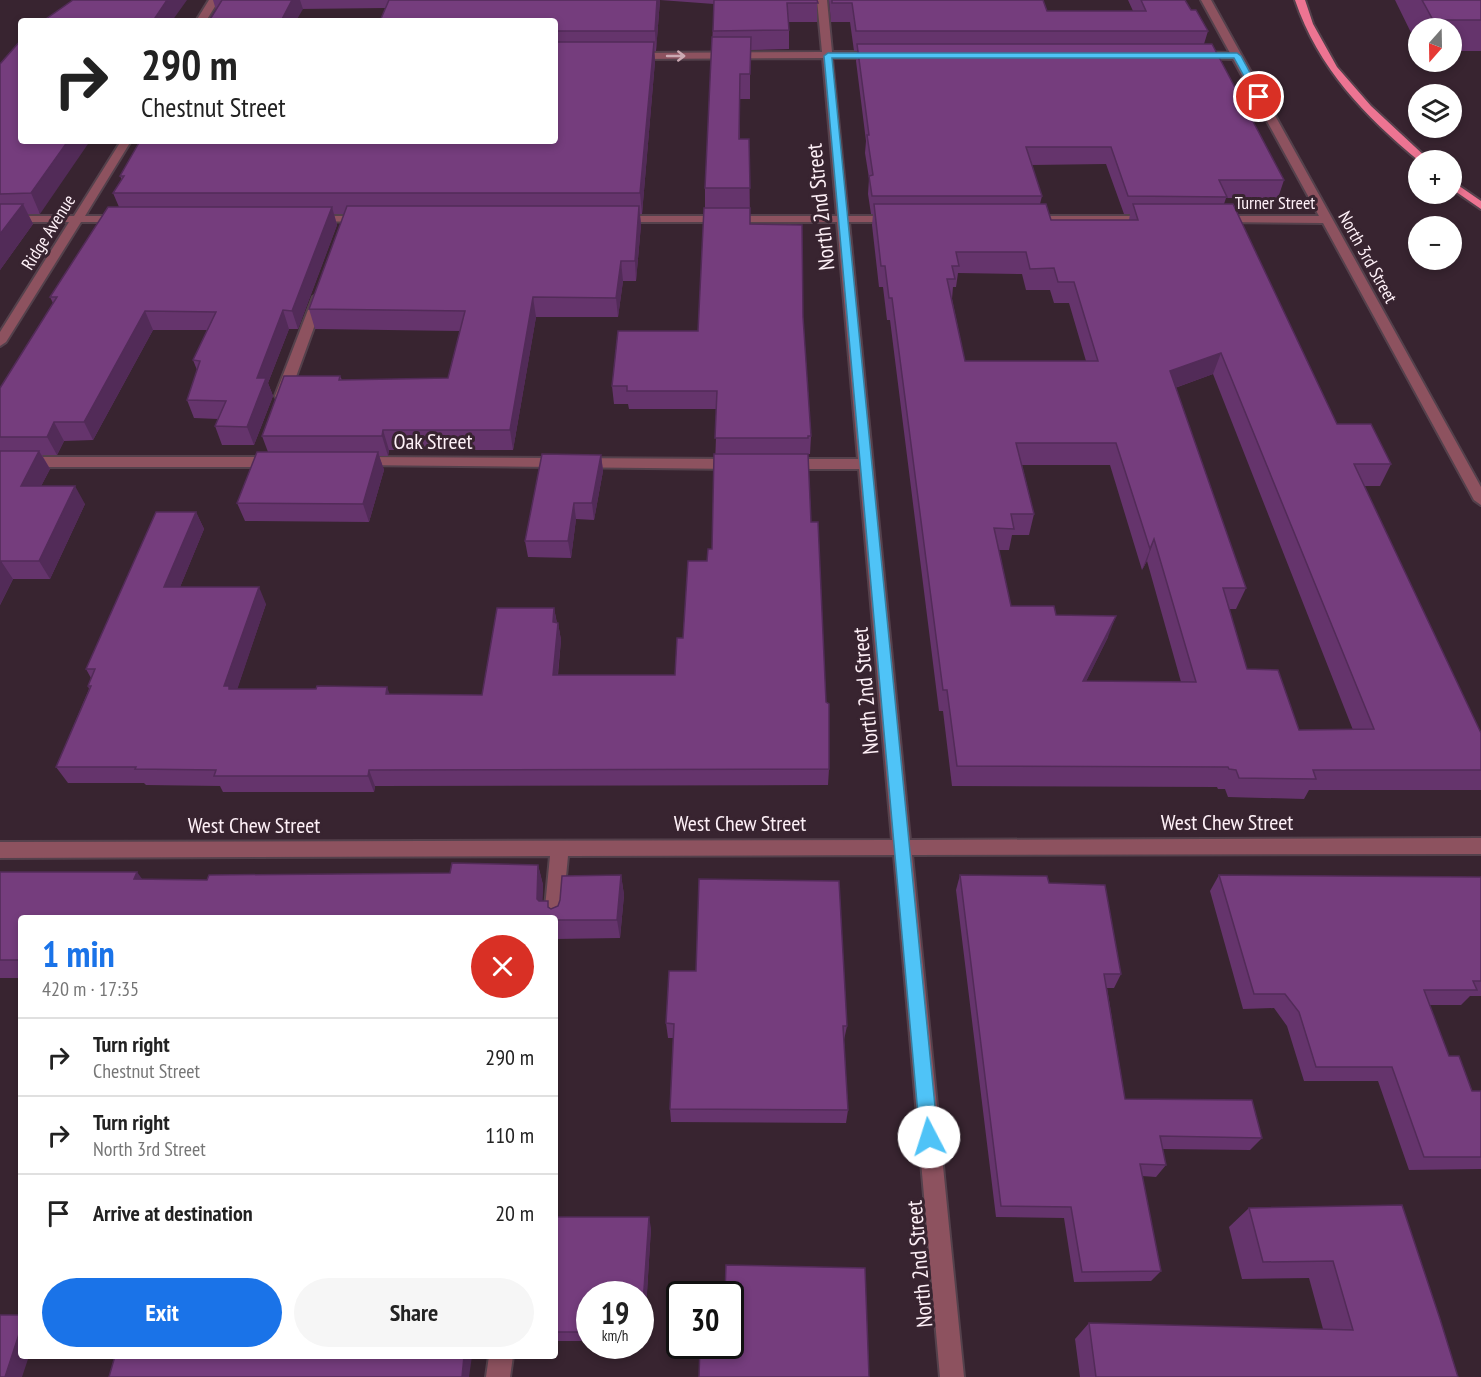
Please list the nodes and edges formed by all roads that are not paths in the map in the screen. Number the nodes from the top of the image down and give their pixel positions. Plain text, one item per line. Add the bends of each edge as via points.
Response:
1 (214, 0) edge
2 (822, 0) edge
3 (1206, 0) edge
4 (1300, 0) edge
5 (203, 18) edge
6 (623, 56) edge
7 (828, 56) junction
8 (886, 56) edge
9 (1190, 56) edge
10 (1237, 56) junction
11 (124, 144) edge
12 (1413, 150) edge
13 (1462, 192) edge
14 (1481, 206) edge
15 (0, 219) edge
16 (77, 219) junction
17 (133, 219) edge
18 (299, 219) edge
19 (381, 219) edge
20 (610, 219) edge
21 (844, 219) junction
22 (902, 219) edge
23 (1019, 219) edge
24 (1169, 219) edge
25 (1202, 219) edge
26 (1327, 220) junction
27 (324, 282) edge
28 (0, 342) edge
29 (277, 409) edge
30 (0, 462) edge
31 (292, 462) edge
32 (350, 462) edge
33 (748, 464) edge
34 (772, 464) edge
35 (867, 464) junction
36 (1481, 500) edge
37 (1481, 846) edge
38 (902, 847) junction
39 (560, 848) junction
40 (0, 850) edge
41 (553, 915) edge
42 (501, 1359) edge
43 (498, 1377) edge
44 (952, 1377) edge

1 - 5 street
2 - 7 street, North 2nd Street
3 - 10 street, North 3rd Street
4 - 12 main road via 1313,34 1343,80 1362,104
6 -> 7 street
7 - 8 street
7 - 21 street, North 2nd Street
9 - 10 street
10 - 26 street, North 3rd Street
11 - 16 street, Ridge Avenue
13 - 14 main road
15 - 16 street
16 - 17 street
16 - 28 street, Ridge Avenue
18 - 19 street via 345,224
20 - 21 street
21 - 22 street
21 - 35 street, North 2nd Street
23 - 24 street
25 - 26 street, Turner Street
26 - 36 street, North 3rd Street
27 - 29 street
30 - 31 street via 259,456
32 - 33 street, Oak Street
34 - 35 street
35 - 38 street, North 2nd Street
37 - 38 street, West Chew Street
38 - 39 street, West Chew Street
38 - 44 street, North 2nd Street
39 - 40 street, West Chew Street
39 - 41 street
42 - 43 street

